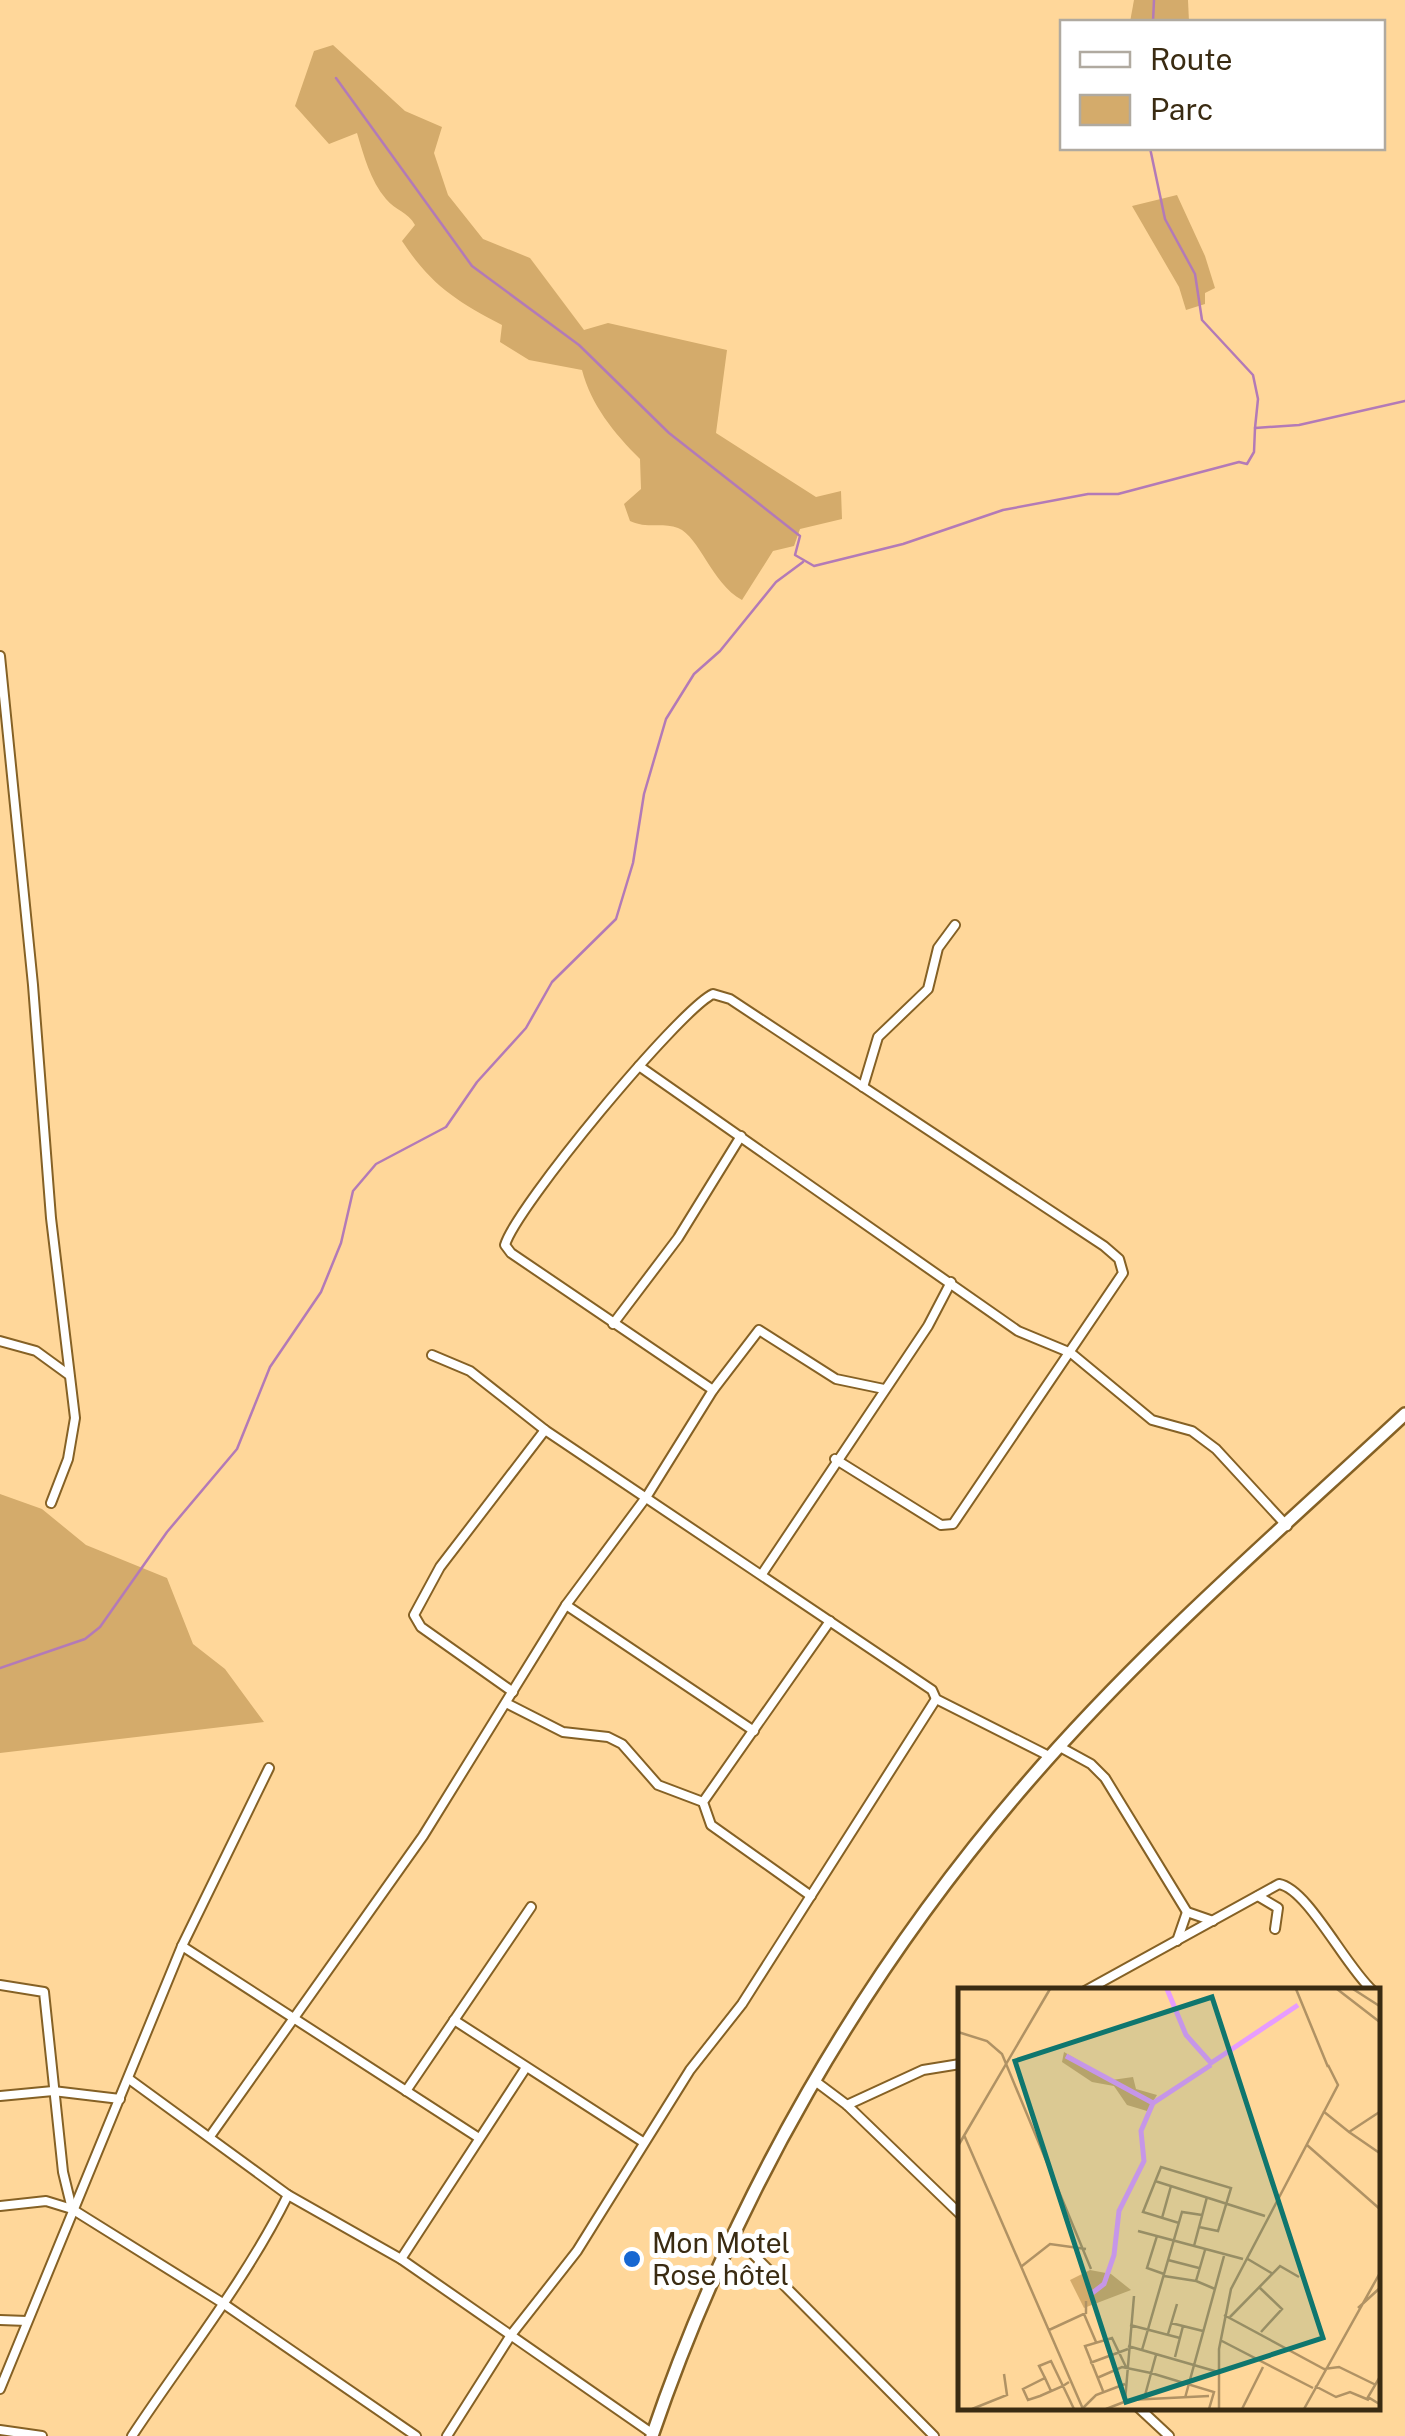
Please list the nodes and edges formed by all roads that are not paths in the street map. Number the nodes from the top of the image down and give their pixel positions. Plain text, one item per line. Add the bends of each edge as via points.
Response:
1 (0, 656) edge
2 (955, 925) dead end
3 (639, 1066) junction
4 (863, 1087) junction
5 (741, 1136) junction
6 (952, 1282) junction
7 (613, 1324) junction
8 (0, 1341) edge
9 (1071, 1353) junction
10 (432, 1355) dead end
11 (70, 1375) junction
12 (884, 1389) junction
13 (714, 1390) junction
14 (1405, 1414) edge
15 (545, 1430) junction
16 (835, 1459) junction
17 (646, 1496) junction
18 (52, 1504) dead end
19 (1287, 1526) junction
20 (762, 1574) junction
21 (566, 1605) junction
22 (830, 1621) junction
23 (513, 1692) junction
24 (936, 1699) junction
25 (506, 1703) junction
26 (754, 1731) junction
27 (1055, 1752) junction
28 (269, 1768) dead end
29 (703, 1802) junction
30 (811, 1896) junction
31 (1258, 1896) junction
32 (531, 1908) dead end
33 (1187, 1912) junction
34 (1217, 1920) junction
35 (1275, 1929) dead end
36 (1176, 1942) junction
37 (182, 1946) junction
38 (1103, 1981) junction
39 (0, 1986) edge
40 (1090, 1988) edge
41 (1106, 1988) edge
42 (1370, 1988) edge
43 (292, 2018) junction
44 (454, 2020) junction
45 (958, 2064) edge
46 (525, 2069) junction
47 (129, 2079) junction
48 (815, 2080) junction
49 (53, 2091) junction
50 (406, 2091) junction
51 (0, 2096) edge
52 (120, 2099) junction
53 (847, 2105) junction
54 (211, 2135) junction
55 (479, 2138) junction
56 (643, 2142) junction
57 (288, 2195) junction
58 (0, 2206) edge
59 (72, 2210) junction
60 (958, 2212) edge
61 (734, 2235) junction
62 (401, 2259) junction
63 (221, 2302) junction
64 (0, 2320) edge
65 (27, 2322) junction
66 (511, 2335) junction
67 (0, 2390) edge
68 (1142, 2411) edge
69 (0, 2430) edge
70 (652, 2435) edge
71 (42, 2436) edge
72 (132, 2436) edge
73 (416, 2436) edge
74 (446, 2436) edge
75 (934, 2436) edge
76 (1169, 2436) edge

1 - 11 street
2 - 4 street via 938,948 928,989 878,1037
3 - 4 street via 698,1000 713,994
3 - 5 street
3 - 7 street via 505,1244
4 - 9 street via 1120,1259 1123,1273
5 - 6 street
5 - 7 street via 678,1238
6 - 9 street via 1018,1331
6 - 12 street
7 - 13 street
8 - 11 street via 36,1350
9 - 16 street via 953,1524 940,1525
9 - 19 street via 1152,1420 1192,1431 1216,1449
10 - 15 street via 470,1371
11 - 18 street via 75,1430
12 - 13 street via 836,1379 759,1330
12 - 16 street
13 - 17 street
14 - 19 main road
15 - 17 street
15 - 23 street via 440,1567 414,1615
16 - 20 street
17 - 20 street
17 - 21 street
19 - 27 main road
20 - 22 street
21 - 23 street
21 - 26 street
22 - 24 street
22 - 26 street
23 - 25 street
24 - 27 street
24 - 30 street
25 - 29 street via 563,1732 622,1744 658,1785
25 - 43 street via 422,1836
26 - 29 street
27 - 33 street via 1091,1764 1105,1778
27 - 48 main road via 914,1928
28 - 37 street
29 - 30 street via 711,1825
30 - 56 street
31 - 34 street
31 - 35 street via 1278,1908
31 - 42 street via 1279,1884 1298,1890 1344,1961
32 - 44 street
33 - 34 street
33 - 36 street
34 - 36 street
36 - 38 street
37 - 43 street
37 - 47 street
38 - 40 street
38 - 41 street
39 - 49 street via 44,1992
43 - 50 street
43 - 54 street
44 - 46 street
44 - 50 street
45 - 53 street via 923,2070
46 - 55 street
46 - 56 street
47 - 52 street
47 - 54 street
48 - 53 street
48 - 61 main road
49 - 51 street
49 - 52 street
49 - 59 street
50 - 55 street
52 - 59 street
53 - 60 street
54 - 57 street
55 - 62 street
56 - 66 street via 576,2251
57 - 62 street
57 - 63 street via 256,2260
58 - 59 street via 46,2201
59 - 63 street
59 - 65 street
61 - 70 main road
61 - 75 street
62 - 66 street
63 - 72 street
63 - 73 street
64 - 65 street
65 - 67 street
66 - 70 street
66 - 74 street
68 - 76 street
69 - 71 street

